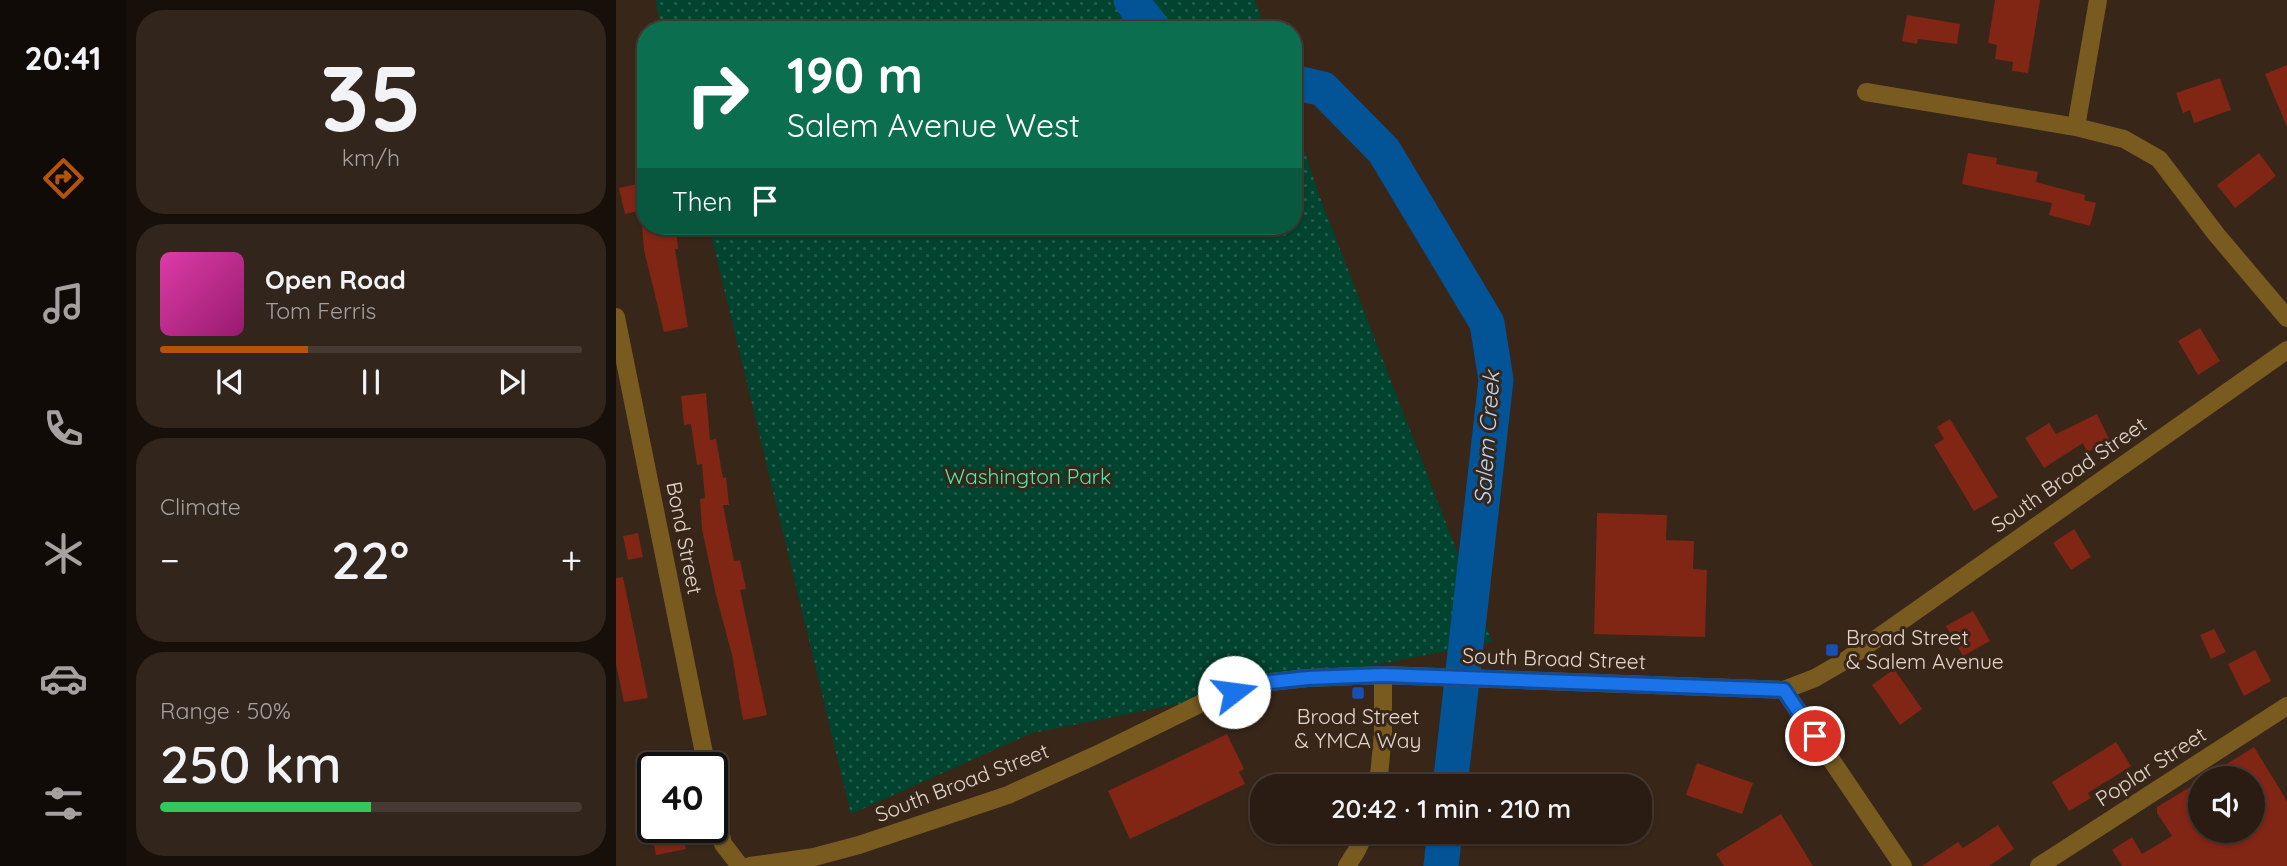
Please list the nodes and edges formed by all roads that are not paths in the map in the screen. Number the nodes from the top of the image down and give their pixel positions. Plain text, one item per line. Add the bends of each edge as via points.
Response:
1 (2098, 0) edge
2 (1866, 92) dead end
3 (2076, 127) junction
4 (616, 317) edge
5 (2287, 318) edge
6 (2287, 350) edge
7 (1383, 675) junction
8 (1784, 690) junction
9 (2287, 706) edge
10 (704, 752) edge
11 (1379, 774) edge
12 (723, 843) edge
13 (1360, 844) edge
14 (740, 866) edge
15 (750, 866) edge
16 (1346, 866) edge
17 (1903, 866) edge
18 (2039, 866) edge

1 - 3 street
2 - 3 street
3 - 5 street via 2124,139 2159,159
4 - 10 street, Bond Street
6 - 8 street, South Broad Street via 1846,660
7 - 8 street, South Broad Street
7 - 11 street
7 - 15 street, South Broad Street via 1270,682 1212,698 1008,795 859,845
8 - 17 street
9 - 18 street, Poplar Street
12 - 14 street
13 - 16 street

